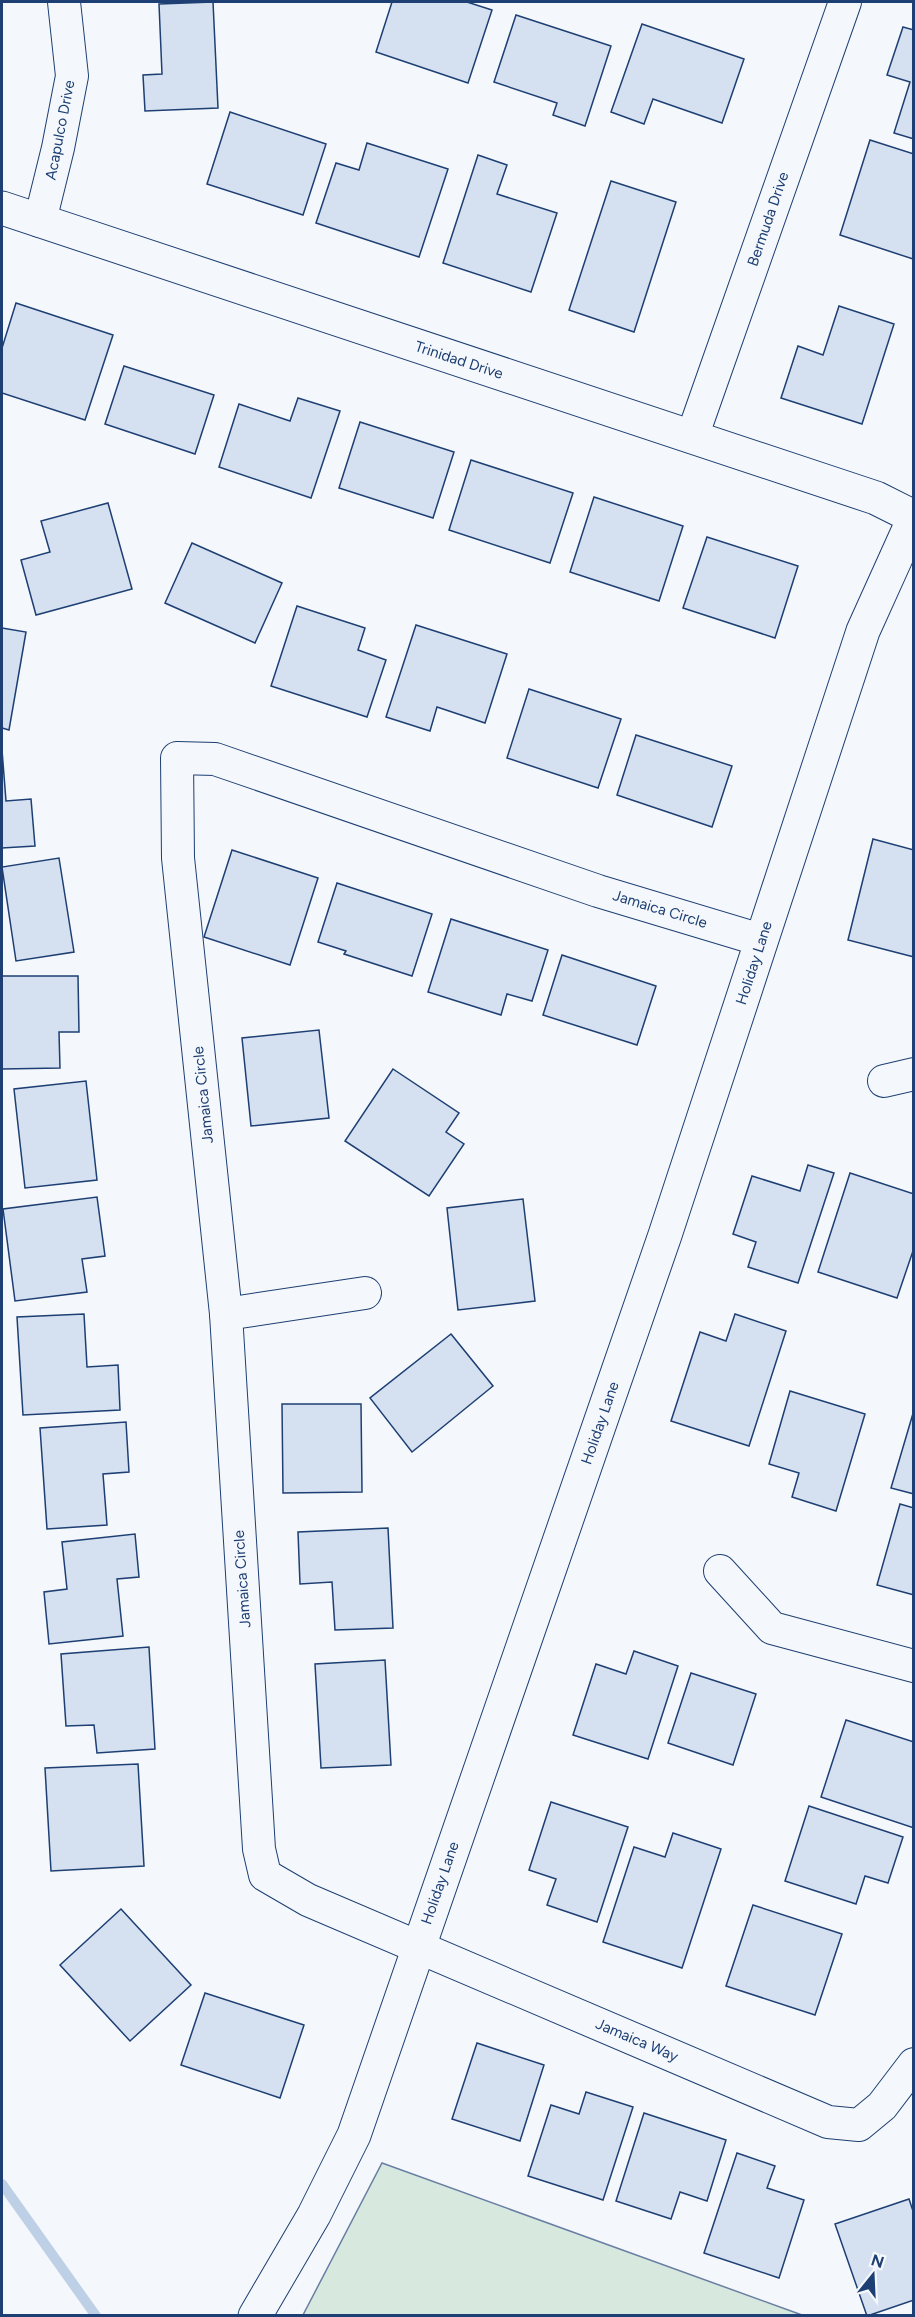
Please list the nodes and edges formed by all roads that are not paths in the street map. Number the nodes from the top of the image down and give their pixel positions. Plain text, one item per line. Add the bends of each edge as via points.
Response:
1 (64, 2) edge
2 (837, 4) edge
3 (2, 208) edge
4 (40, 221) junction
5 (692, 437) junction
6 (914, 518) edge
7 (761, 940) junction
8 (365, 1293) dead end
9 (226, 1314) junction
10 (720, 1571) dead end
11 (914, 1666) edge
12 (418, 1947) junction
13 (914, 2064) edge
14 (255, 2316) edge

1 - 4 street, Acapulco Drive via 72,76
2 - 5 street, Bermuda Drive
3 - 4 street, Trinidad Drive
4 - 5 street, Trinidad Drive
5 - 6 street, Trinidad Drive via 876,498
6 - 7 street, Holiday Lane via 863,631
7 - 9 street, Jamaica Circle via 598,891 215,759 177,758 177,858
7 - 12 street, Holiday Lane via 665,1235
8 - 9 street
9 - 12 street, Jamaica Circle via 259,1849 266,1875 308,1900
10 - 11 street via 772,1628
12 - 13 street, Jamaica Way via 828,2122 859,2125 882,2106
12 - 14 street, Holiday Lane via 354,2135 314,2215

